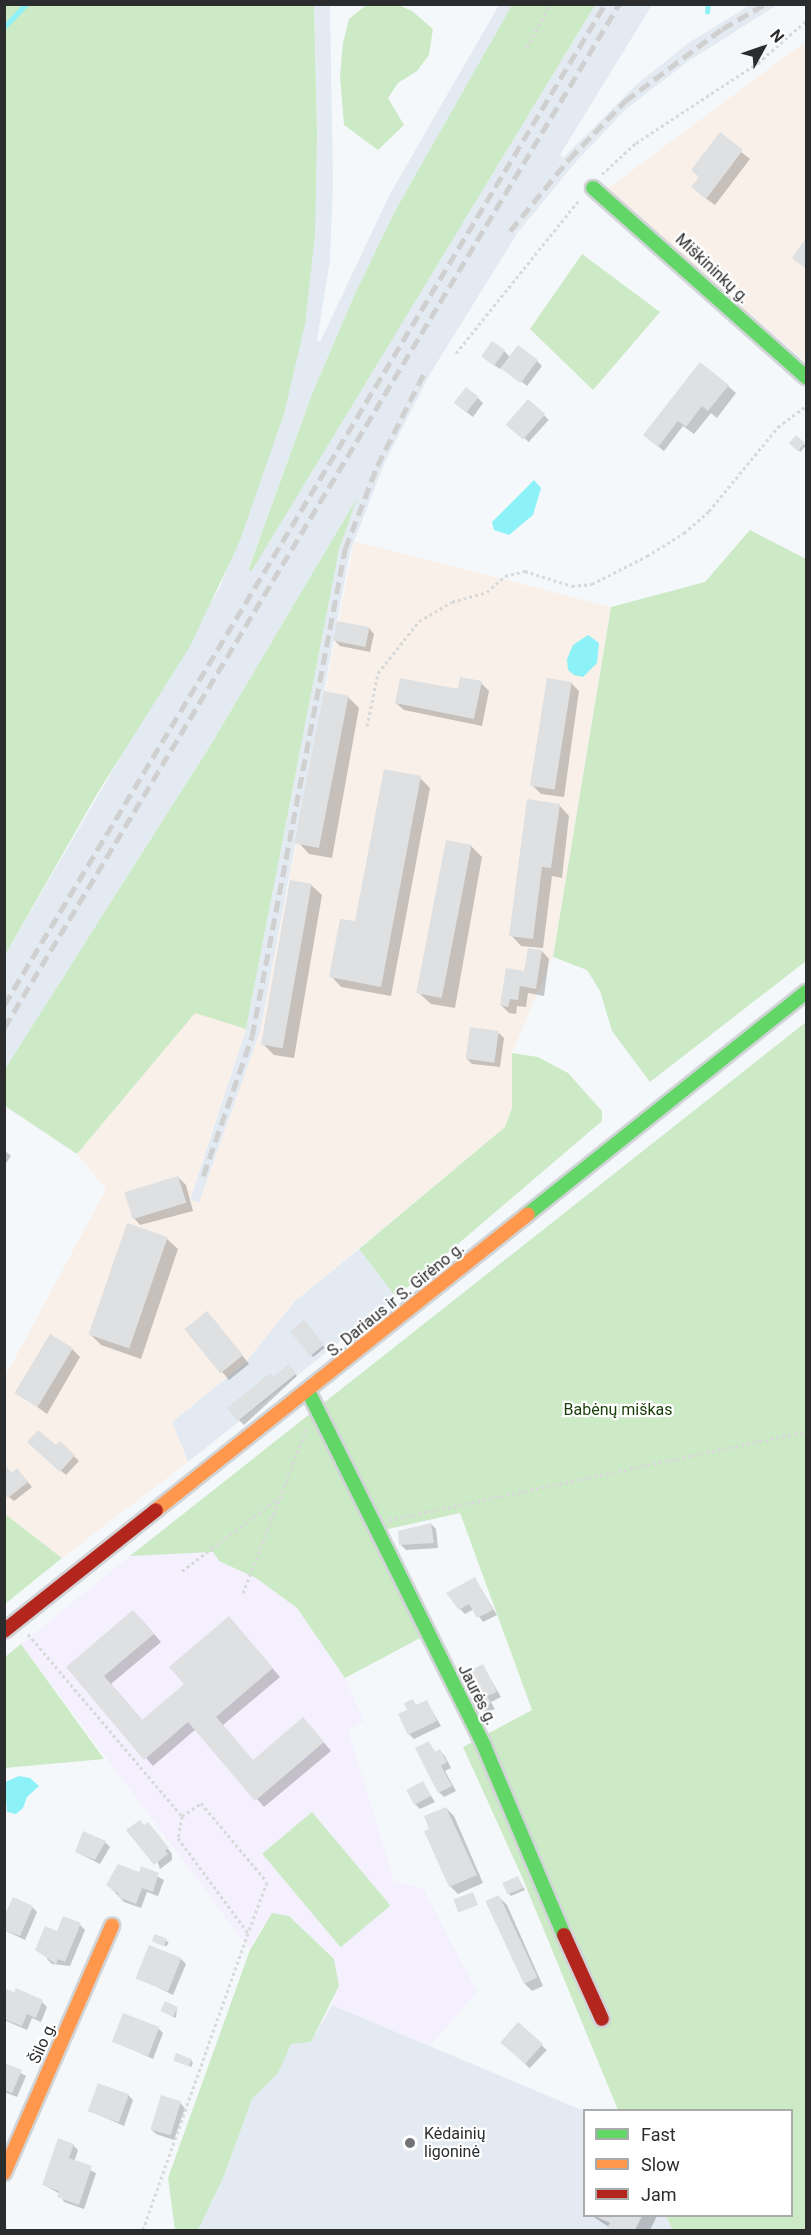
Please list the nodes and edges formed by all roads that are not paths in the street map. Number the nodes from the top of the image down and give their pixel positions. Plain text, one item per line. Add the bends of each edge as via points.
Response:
1 (593, 188) road end
2 (807, 377) edge
3 (807, 992) edge
4 (308, 1391) junction
5 (4, 1631) edge
6 (112, 1926) dead end
7 (602, 2019) dead end
8 (4, 2173) edge

1 - 2 street, Miškininkų g.
3 - 4 street, S. Dariaus ir S. Girėno g.
4 - 5 street, S. Dariaus ir S. Girėno g.
4 - 7 street, Jaurės g. via 484,1746
6 - 8 street, Šilo g.

